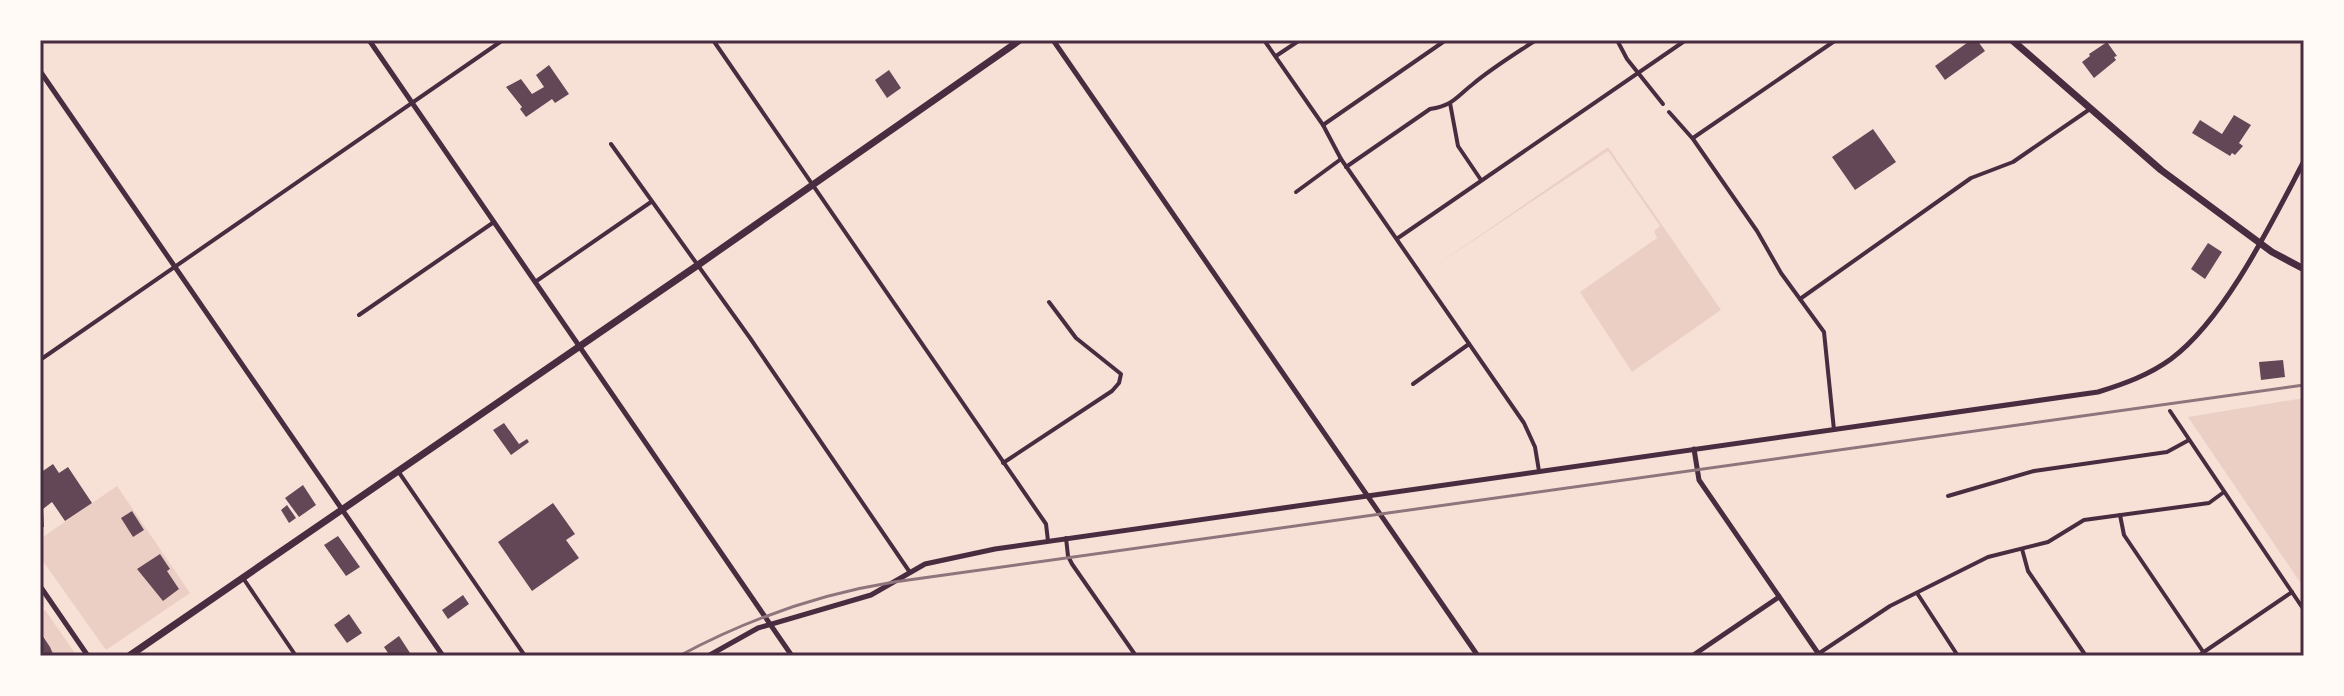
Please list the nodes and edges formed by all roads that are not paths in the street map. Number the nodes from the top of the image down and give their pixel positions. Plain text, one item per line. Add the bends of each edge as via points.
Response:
1 (369, 40) edge
2 (503, 40) edge
3 (713, 40) edge
4 (1020, 40) edge
5 (1053, 40) edge
6 (1264, 40) edge
7 (1300, 40) edge
8 (1446, 40) edge
9 (1536, 40) edge
10 (1617, 40) edge
11 (1686, 40) edge
12 (1836, 40) edge
13 (2012, 40) edge
14 (1276, 56) junction
15 (40, 71) edge
16 (1638, 73) junction
17 (412, 103) junction
18 (1450, 103) junction
19 (1663, 104) dead end
20 (2090, 109) junction
21 (1669, 112) dead end
22 (1323, 125) junction
23 (1693, 139) junction
24 (611, 144) dead end
25 (1341, 159) junction
26 (2304, 161) edge
27 (1346, 167) junction
28 (1481, 180) junction
29 (813, 186) junction
30 (1296, 192) dead end
31 (651, 202) junction
32 (494, 222) junction
33 (1398, 238) junction
34 (2259, 242) junction
35 (698, 265) junction
36 (175, 267) junction
37 (2304, 269) edge
38 (535, 282) junction
39 (1800, 299) junction
40 (1049, 302) dead end
41 (359, 315) dead end
42 (1469, 344) junction
43 (579, 345) junction
44 (40, 360) edge
45 (1413, 384) dead end
46 (2170, 411) dead end
47 (1834, 430) junction
48 (2189, 440) junction
49 (1694, 449) junction
50 (1003, 463) junction
51 (398, 471) junction
52 (1539, 471) junction
53 (2224, 492) junction
54 (1368, 496) junction
55 (1948, 496) dead end
56 (343, 509) junction
57 (2120, 515) junction
58 (1066, 538) junction
59 (1048, 541) junction
60 (2022, 549) junction
61 (909, 571) junction
62 (243, 578) junction
63 (40, 586) edge
64 (2292, 592) junction
65 (1917, 593) junction
66 (1779, 597) junction
67 (2304, 610) edge
68 (771, 623) junction
69 (2205, 654) edge
70 (1819, 655) edge
71 (88, 656) edge
72 (129, 656) edge
73 (296, 656) edge
74 (443, 656) edge
75 (525, 656) edge
76 (708, 656) edge
77 (792, 656) edge
78 (1136, 656) edge
79 (1478, 656) edge
80 (1692, 656) edge
81 (1958, 656) edge
82 (2086, 656) edge
83 (2198, 656) edge

1 - 17 street
2 - 17 street
3 - 29 street
4 - 29 main road
5 - 54 street
6 - 14 street
7 - 14 street
8 - 22 street
9 - 18 street
10 - 16 street
11 - 16 street
12 - 23 street
13 - 20 main road
14 - 22 street
15 - 36 street
16 - 19 street
16 - 28 street
17 - 32 street
17 - 36 street
18 - 27 street via 1430,109
18 - 28 street via 1458,146
20 - 34 main road via 2161,170
20 - 39 street via 2013,162 1971,178
21 - 23 street
22 - 25 street
23 - 39 street
24 - 31 street
25 - 27 street
25 - 30 street
26 - 34 street
27 - 33 street
28 - 33 street
29 - 35 main road
29 - 50 street
31 - 35 street
31 - 38 street
32 - 38 street
32 - 41 street
33 - 42 street
34 - 37 main road
34 - 47 street via 2213,319 2152,372 2098,392
35 - 43 main road
35 - 61 street
36 - 44 street
36 - 56 street
38 - 43 street
39 - 47 street via 1824,332
40 - 50 street via 1076,338 1121,374 1119,383
42 - 45 street
42 - 52 street via 1531,435
43 - 51 main road
43 - 68 street
46 - 48 street
47 - 49 street
48 - 53 street
48 - 55 street via 2167,452 2034,471
49 - 52 street
49 - 66 street via 1699,480
50 - 59 street via 1046,524
51 - 56 main road
51 - 75 street
52 - 54 street
53 - 57 street via 2209,503
53 - 64 street
54 - 58 street
54 - 79 street
56 - 62 main road
56 - 74 street
57 - 60 street via 2084,520 2048,542
57 - 69 street via 2124,535
58 - 59 street
58 - 78 street via 1072,564
59 - 61 street via 938,560
60 - 65 street via 1988,557
60 - 82 street via 2028,571
61 - 68 street via 871,595
62 - 72 main road
62 - 73 street
63 - 71 street
64 - 67 street
64 - 69 street
65 - 70 street
65 - 81 street
66 - 70 street
66 - 80 street
68 - 76 street
68 - 77 street
69 - 83 street

